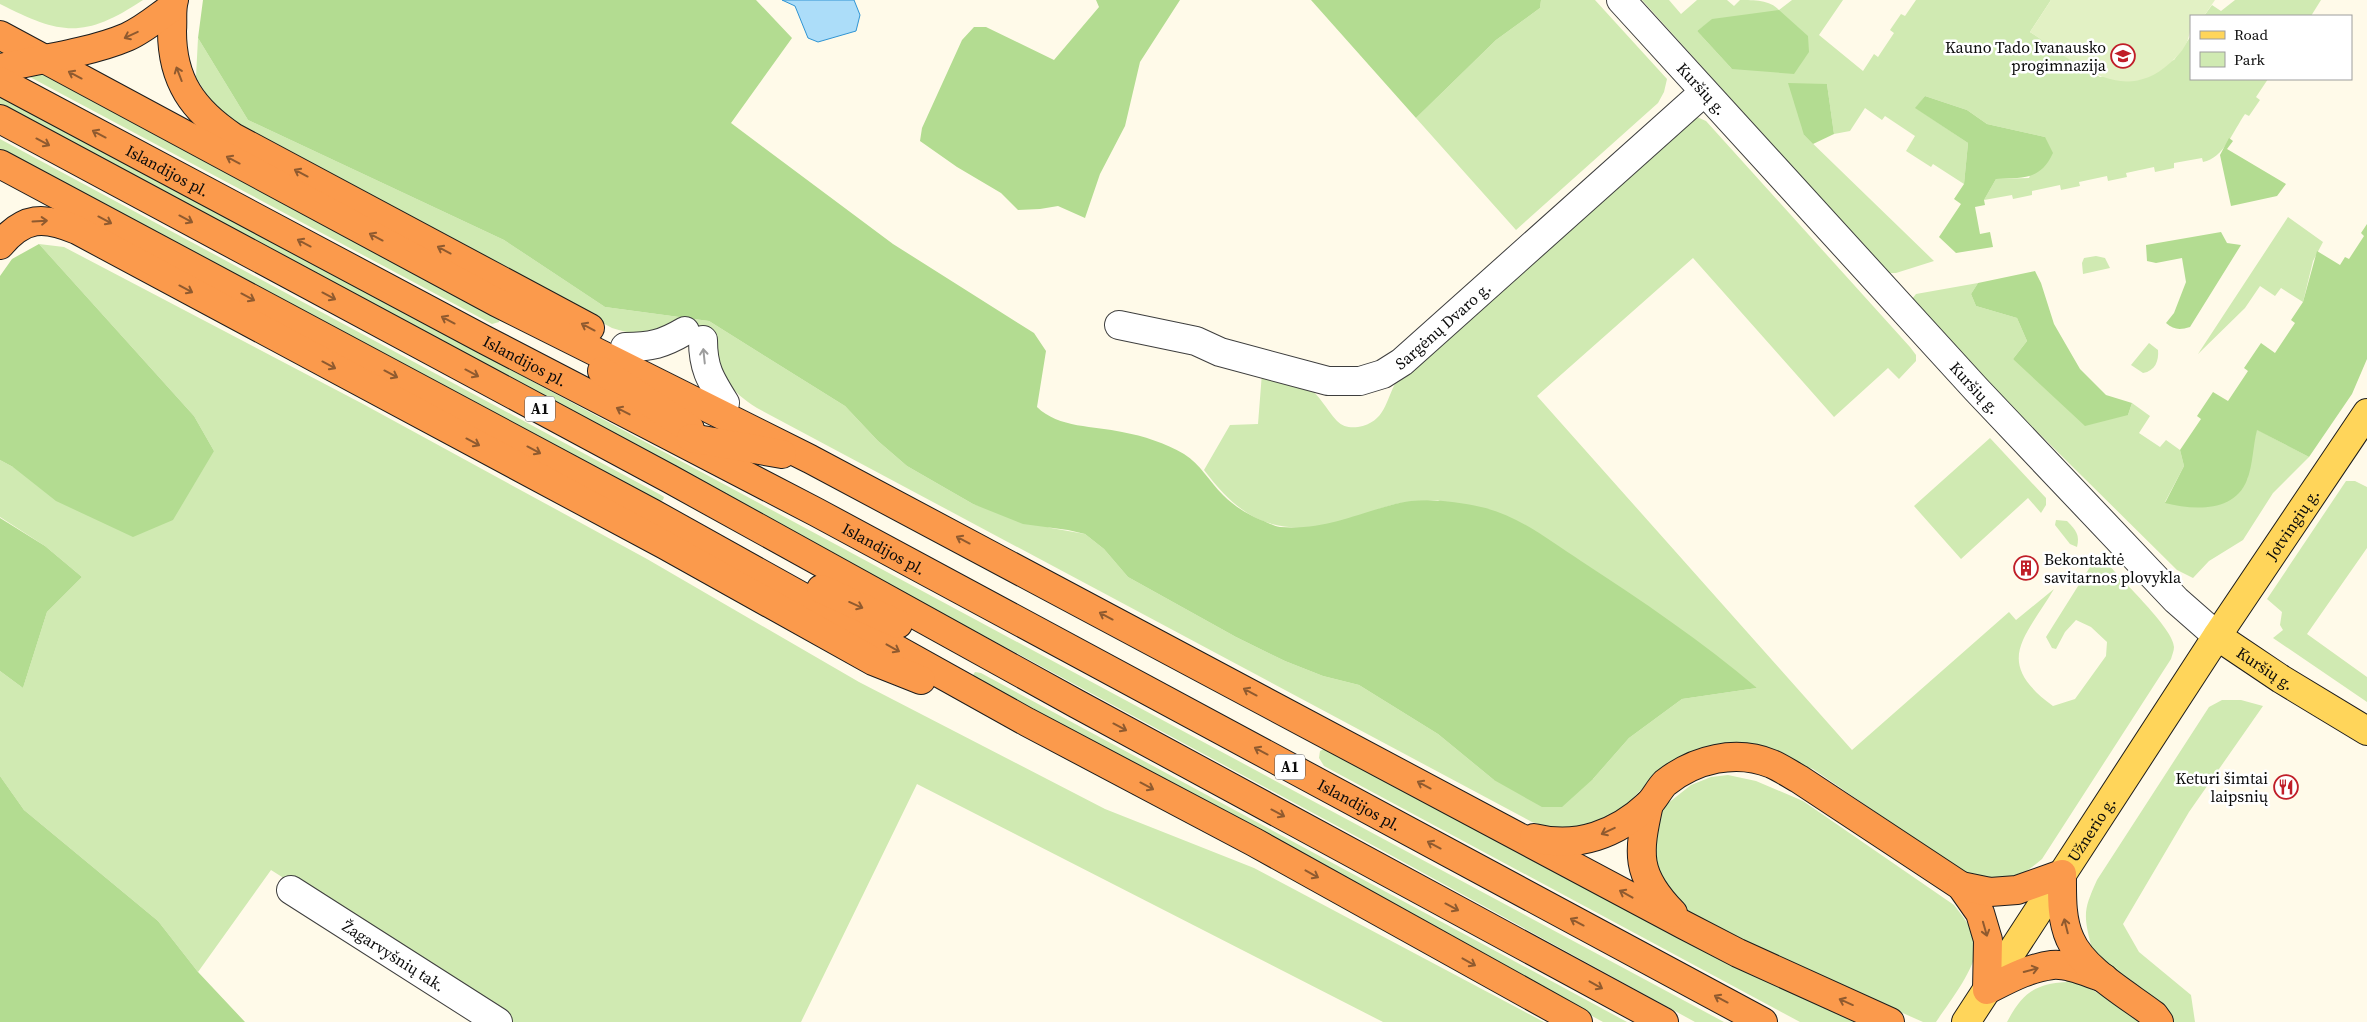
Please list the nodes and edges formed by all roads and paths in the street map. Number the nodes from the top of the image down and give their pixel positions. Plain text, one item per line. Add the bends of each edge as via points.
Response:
1 (1621, 0) edge
2 (173, 4) edge
3 (22, 46) edge
4 (0, 68) edge
5 (0, 81) edge
6 (1704, 92) junction
7 (0, 119) edge
8 (0, 164) edge
9 (0, 245) edge
10 (496, 302) junction
11 (1119, 325) dead end
12 (625, 347) junction
13 (725, 403) junction
14 (2367, 413) edge
15 (666, 434) junction
16 (708, 441) junction
17 (810, 459) junction
18 (816, 512) junction
19 (652, 513) junction
20 (2217, 636) junction
21 (1077, 704) junction
22 (1027, 722) junction
23 (2367, 731) edge
24 (1649, 804) junction
25 (1514, 832) junction
26 (2062, 874) junction
27 (1961, 886) junction
28 (291, 890) dead end
29 (1684, 925) junction
30 (2104, 978) junction
31 (1987, 990) junction
32 (1966, 1021) edge
33 (498, 1022) edge
34 (1578, 1022) edge
35 (1664, 1022) edge
36 (1764, 1022) edge
37 (1890, 1022) edge
38 (2159, 1022) edge

1 - 6 street, Kuršių g.
2 -> 3 highway via 126,38 85,49
12 -> 2 highway via 233,137 209,120 190,97 178,75 174,58
3 - 4 highway
10 -> 3 highway
15 -> 5 highway, Islandijos pl. / A1
6 - 11 street, Sargėnų Dvaro g. via 1402,362 1383,374 1360,381 1328,381 1220,352 1196,341
6 - 20 street, Kuršių g. via 1996,410 2176,600
7 -> 21 highway, Islandijos pl. / A1 via 670,479
8 -> 19 highway
9 -> 22 highway via 23,224 38,220 57,222 77,230 665,545 874,661
10 - 16 highway
10 - 17 highway
12 - 13 highway
13 -> 12 street via 708,377 694,335 652,346
13 - 17 highway
14 - 20 main road, Jotvingių g.
15 - 16 highway
15 - 18 highway, Islandijos pl. / A1
16 - 17 highway
16 - 18 highway
25 -> 17 highway
36 -> 18 highway, Islandijos pl. / A1
19 -> 21 highway
19 -> 22 highway
20 - 23 main road, Kuršių g.
20 - 26 main road, Užnerio g.
21 -> 35 highway, Islandijos pl. / A1
22 -> 34 highway via 1254,842
24 -> 25 highway via 1618,826 1587,840 1553,843
24 - 27 highway via 1664,784 1688,767 1716,758 1744,758 1772,764
24 - 29 highway via 1642,838 1642,868 1654,894
29 -> 25 highway
26 - 27 highway via 2017,890 1990,892
30 -> 26 highway via 2082,958 2070,939 2063,913
26 - 31 main road, Užnerio g.
27 -> 31 highway via 1980,913 1988,940
28 - 33 street, Žagarvyšnių tak.
37 -> 29 highway
31 -> 30 highway via 2025,972 2053,965
30 - 38 highway
31 - 32 main road, Užnerio g.

